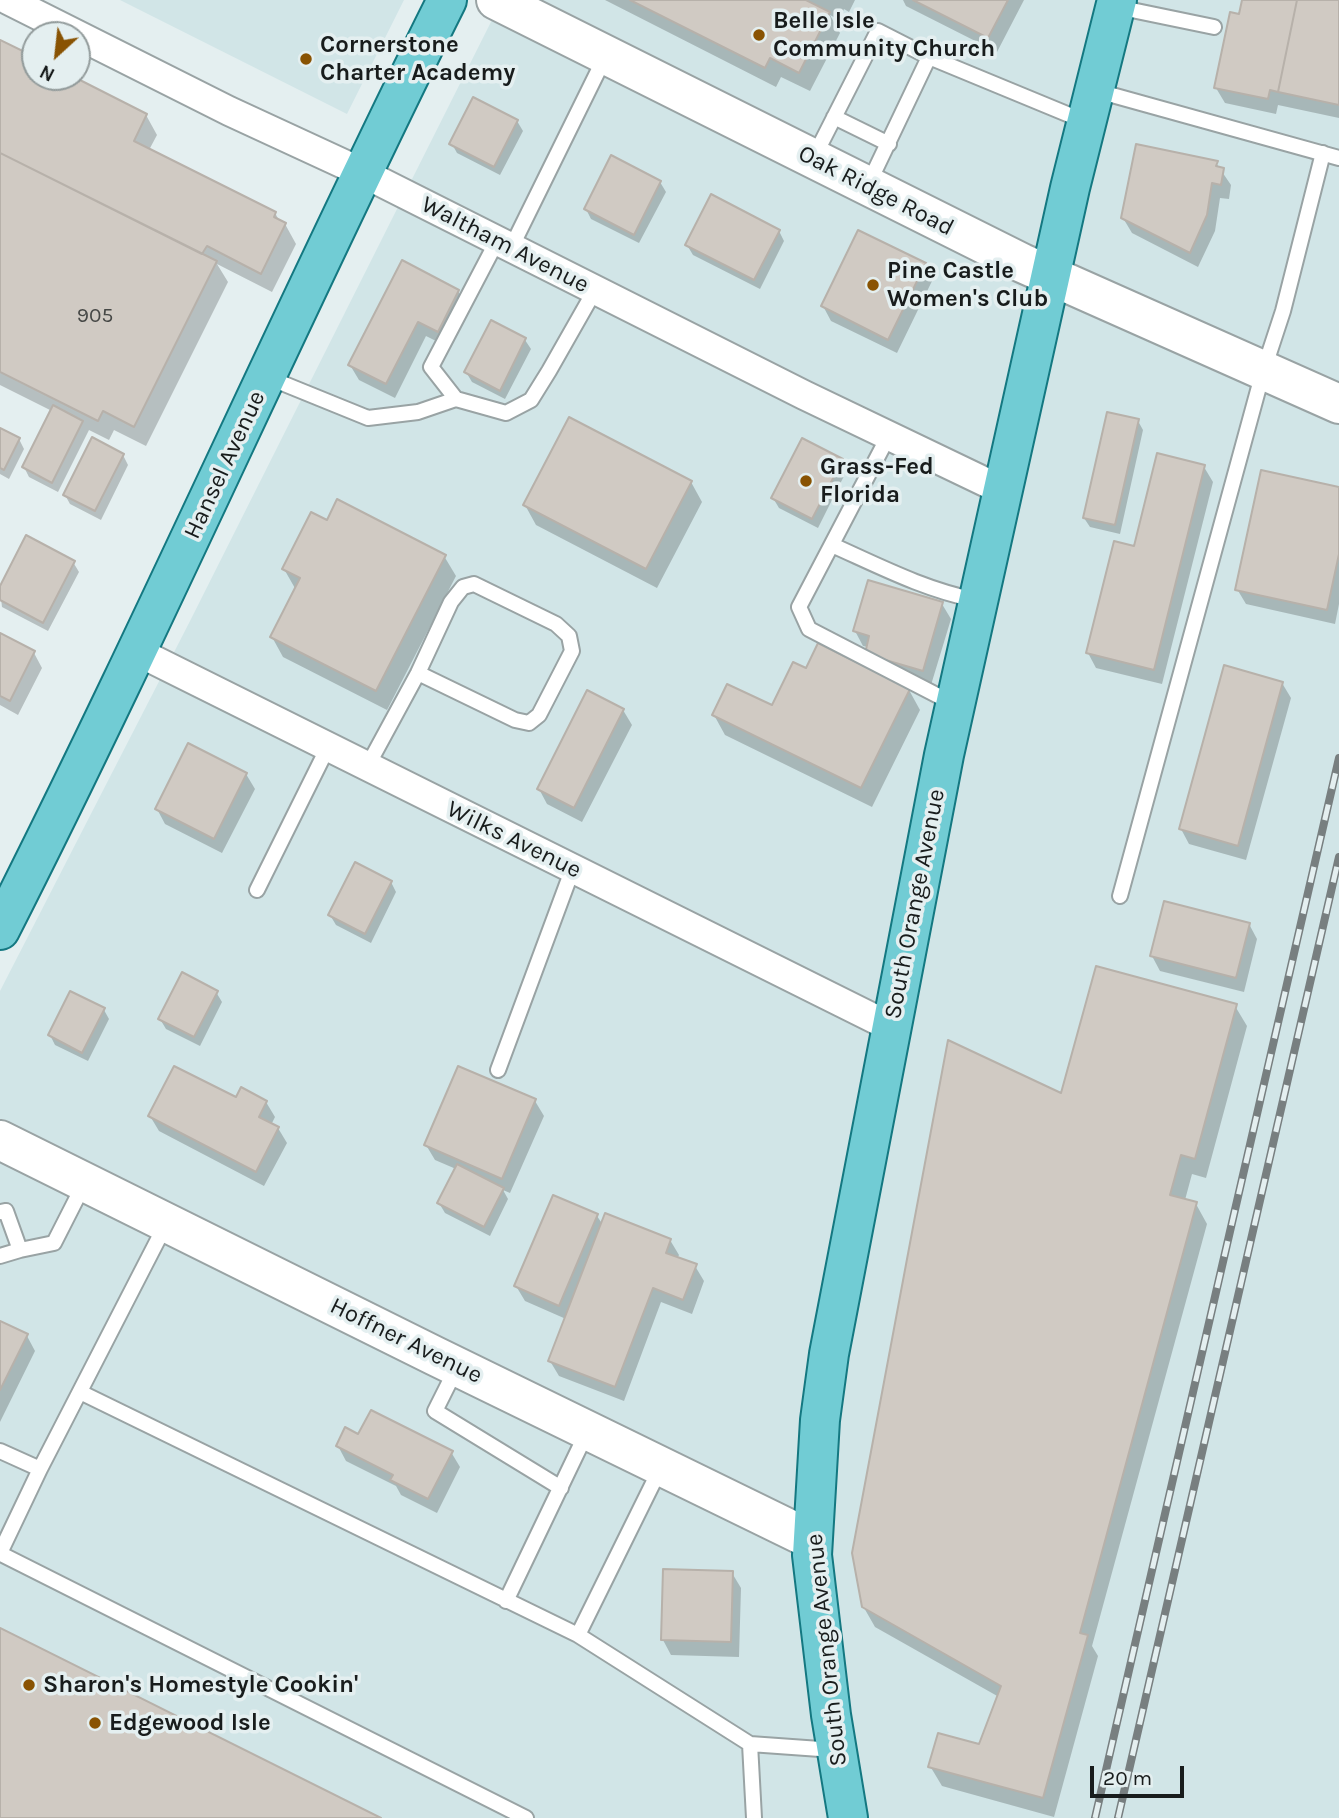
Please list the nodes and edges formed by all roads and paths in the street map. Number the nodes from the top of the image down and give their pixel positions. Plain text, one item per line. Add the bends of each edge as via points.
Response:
1 (8, 0) edge
2 (447, 0) edge
3 (496, 0) edge
4 (1116, 3) edge
5 (1214, 27) dead end
6 (606, 56) junction
7 (929, 57) junction
8 (1090, 106) junction
9 (834, 117) junction
10 (888, 144) junction
11 (1323, 153) junction
12 (1339, 158) edge
13 (813, 159) junction
14 (361, 172) junction
15 (867, 186) junction
16 (504, 244) junction
17 (1050, 276) junction
18 (595, 289) junction
19 (1264, 372) junction
20 (266, 377) junction
21 (456, 399) junction
22 (1339, 404) edge
23 (889, 435) junction
24 (1002, 490) junction
25 (832, 545) junction
26 (978, 600) junction
27 (138, 652) junction
28 (418, 673) junction
29 (955, 705) junction
30 (328, 747) junction
31 (367, 767) junction
32 (573, 868) junction
33 (257, 890) dead end
34 (1120, 896) dead end
35 (0, 930) edge
36 (891, 1027) junction
37 (498, 1070) dead end
38 (0, 1140) edge
39 (85, 1182) junction
40 (2, 1207) edge
41 (167, 1223) junction
42 (20, 1251) junction
43 (0, 1256) edge
44 (457, 1367) junction
45 (80, 1392) junction
46 (588, 1430) junction
47 (0, 1451) edge
48 (661, 1466) junction
49 (40, 1469) junction
50 (561, 1488) junction
51 (813, 1540) junction
52 (0, 1553) edge
53 (506, 1601) junction
54 (578, 1635) junction
55 (750, 1745) junction
56 (837, 1750) junction
57 (526, 1818) edge
58 (754, 1818) edge
59 (848, 1818) edge

1 - 14 street, Waltham Avenue
2 - 14 main road, Hansel Avenue
3 - 6 main road, Oak Ridge Road
4 - 5 lane
4 - 8 main road, South Orange Avenue
6 - 13 main road, Oak Ridge Road
6 - 16 lane
7 - 8 lane
7 - 9 lane via 878,31
7 - 10 lane
8 - 11 lane
8 - 17 main road, South Orange Avenue
9 - 10 lane
9 - 13 lane
10 - 15 lane
11 - 12 lane
11 - 19 lane
13 - 15 main road, Oak Ridge Road
14 - 16 street, Waltham Avenue
14 - 20 main road, Hansel Avenue
15 - 17 main road, Oak Ridge Road
16 - 18 street, Waltham Avenue
16 - 21 lane via 431,367
17 - 19 main road, Oak Ridge Road
17 - 24 main road, South Orange Avenue
18 - 21 lane via 531,400 506,413
18 - 23 street, Waltham Avenue
19 - 22 main road, Oak Ridge Road
19 - 34 lane
20 - 21 lane via 368,418 418,412
20 - 27 main road, Hansel Avenue
23 - 24 street, Waltham Avenue
23 - 25 lane
24 - 26 main road, South Orange Avenue
25 - 26 lane via 918,584
25 - 29 lane via 799,607 809,629
26 - 29 main road, South Orange Avenue
27 - 30 street, Wilks Avenue
27 - 35 main road, Hansel Avenue
28 - 28 lane via 451,602 463,587 474,584 556,624 569,636 572,651 539,715 529,723
28 - 31 lane
29 - 36 main road, South Orange Avenue
30 - 31 street, Wilks Avenue
30 - 33 lane
31 - 32 street, Wilks Avenue
32 - 36 street, Wilks Avenue
32 - 37 lane
36 - 51 main road, South Orange Avenue via 829,1354
38 - 39 main road, Hoffner Avenue
39 - 41 main road, Hoffner Avenue
39 - 42 lane via 54,1244
40 - 42 lane
41 - 44 main road, Hoffner Avenue
41 - 45 lane
42 - 43 lane
44 - 46 main road, Hoffner Avenue
44 - 50 lane via 435,1411
45 - 49 lane
45 - 53 lane
46 - 48 main road, Hoffner Avenue
46 - 50 lane
47 - 49 lane
48 - 51 main road, Hoffner Avenue
48 - 54 lane
49 - 52 lane
50 - 53 lane
51 - 56 main road, South Orange Avenue
52 - 57 lane
53 - 54 lane
54 - 55 lane
55 - 56 lane
55 - 58 lane
56 - 59 main road, South Orange Avenue

